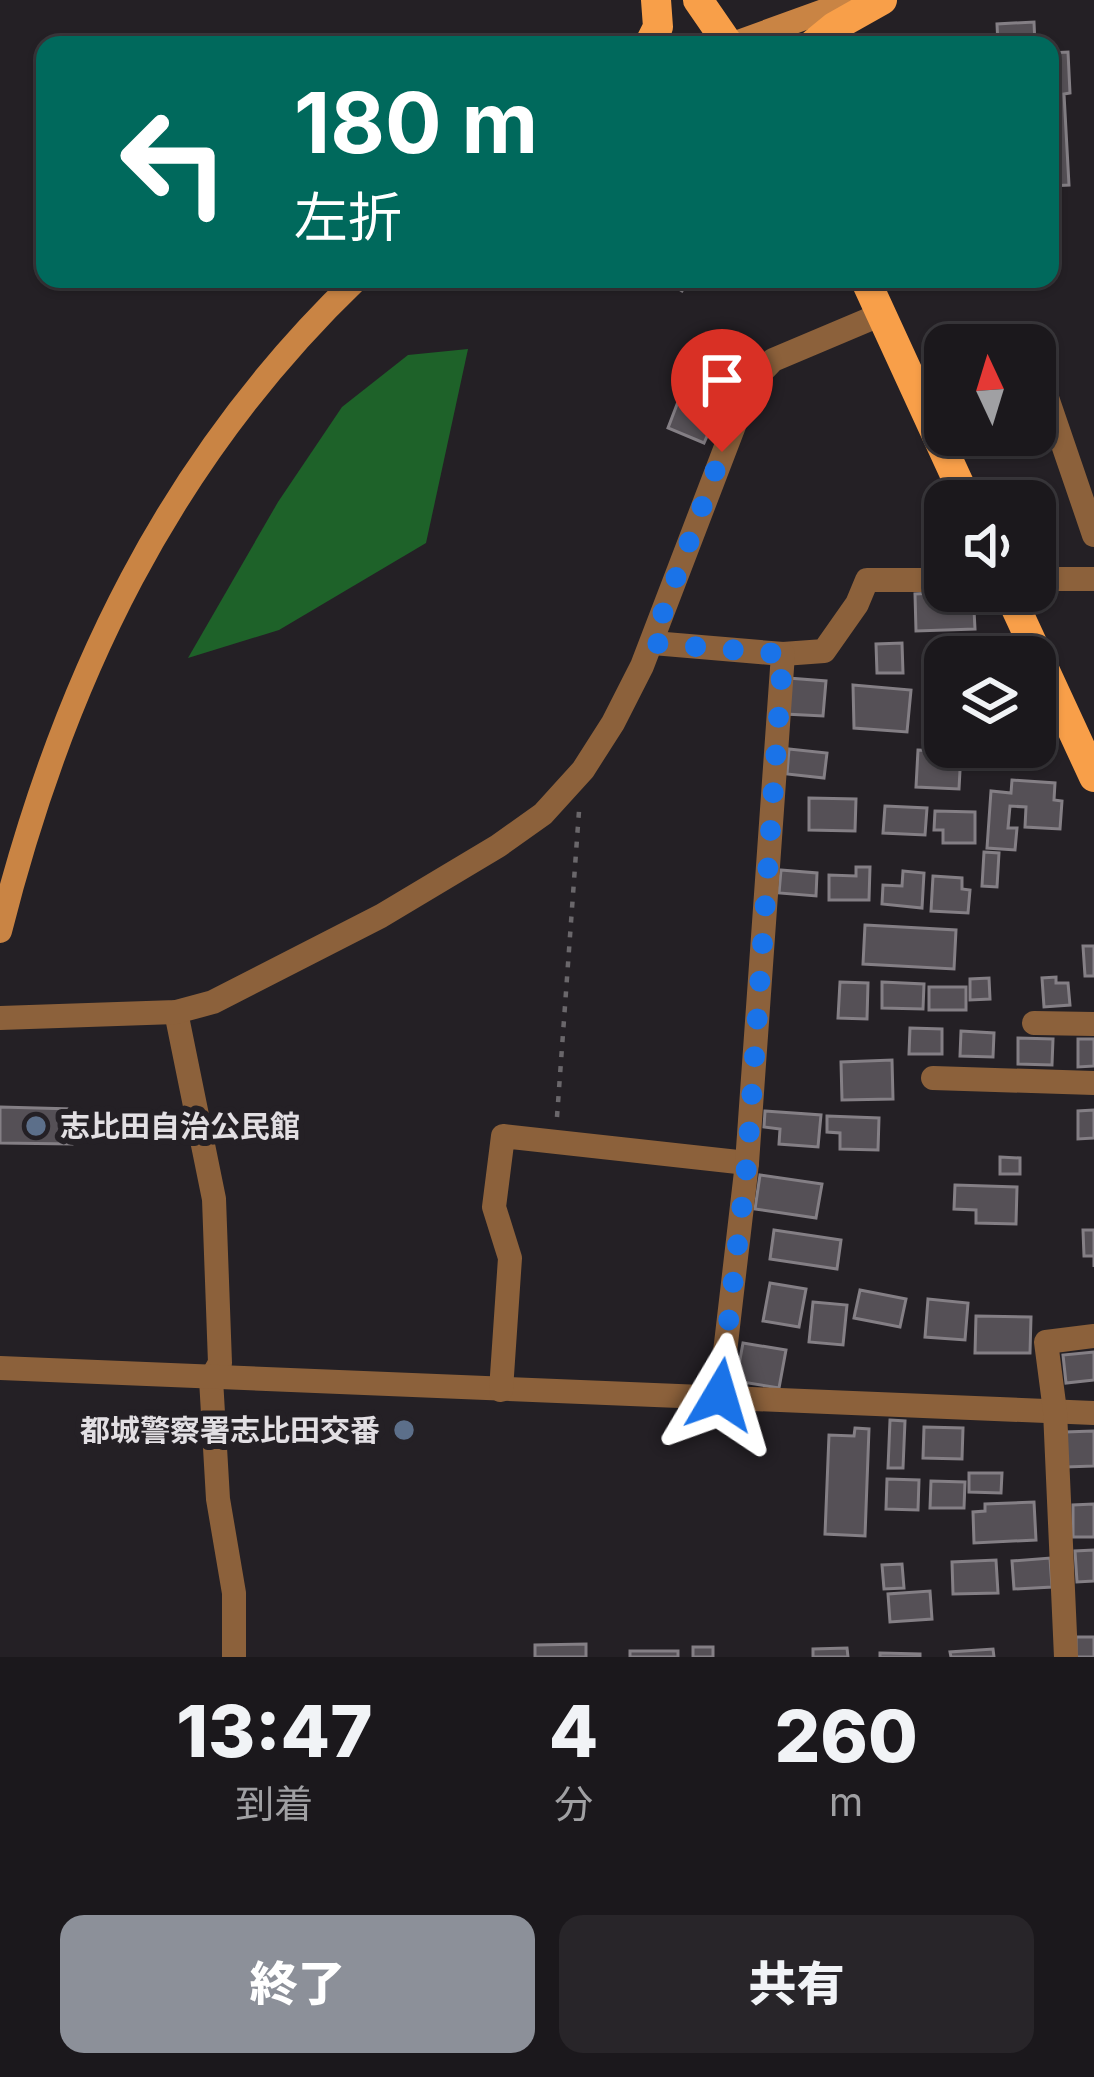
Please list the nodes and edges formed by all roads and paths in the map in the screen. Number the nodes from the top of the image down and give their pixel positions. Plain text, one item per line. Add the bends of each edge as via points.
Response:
1 (656, 0) edge
2 (698, 0) edge
3 (854, 0) edge
4 (882, 0) edge
5 (654, 36) edge
6 (724, 36) edge
7 (755, 36) edge
8 (823, 36) edge
9 (348, 288) edge
10 (869, 288) edge
11 (882, 314) junction
12 (1056, 424) edge
13 (957, 480) edge
14 (1094, 535) edge
15 (1094, 578) edge
16 (1056, 579) edge
17 (924, 580) edge
18 (1017, 612) edge
19 (652, 643) junction
20 (783, 654) junction
21 (583, 770) junction
22 (1094, 777) edge
23 (0, 931) edge
24 (176, 1012) junction
25 (0, 1018) edge
26 (1034, 1023) dead end
27 (1094, 1024) edge
28 (933, 1078) dead end
29 (1094, 1083) edge
30 (555, 1143) junction
31 (747, 1163) junction
32 (1094, 1336) edge
33 (0, 1368) edge
34 (211, 1379) junction
35 (501, 1390) junction
36 (720, 1395) junction
37 (1055, 1412) junction
38 (1094, 1413) edge
39 (234, 1657) edge
40 (1066, 1657) edge

1 - 5 main road
2 - 6 main road
3 - 7 street
4 - 8 main road
9 - 23 street via 264,375 153,537 71,703
10 - 11 main road
11 - 13 main road
11 - 19 street via 773,360 750,384
12 - 14 street
15 - 16 street
17 - 20 street via 867,580 824,651
18 - 22 main road
19 - 20 street
19 - 21 street
20 - 31 street
21 - 24 street via 543,814 420,893 213,1002
21 - 30 path
24 - 25 street
24 - 34 street via 214,1199 220,1364
26 - 27 street
28 - 29 street
30 - 31 street
30 - 35 street via 503,1136 494,1207 510,1258
31 - 36 street
32 - 37 street via 1046,1342
33 - 34 street
34 - 35 street
34 - 39 street via 218,1499 235,1593
35 - 36 street
36 - 37 street
37 - 38 street
37 - 40 street

